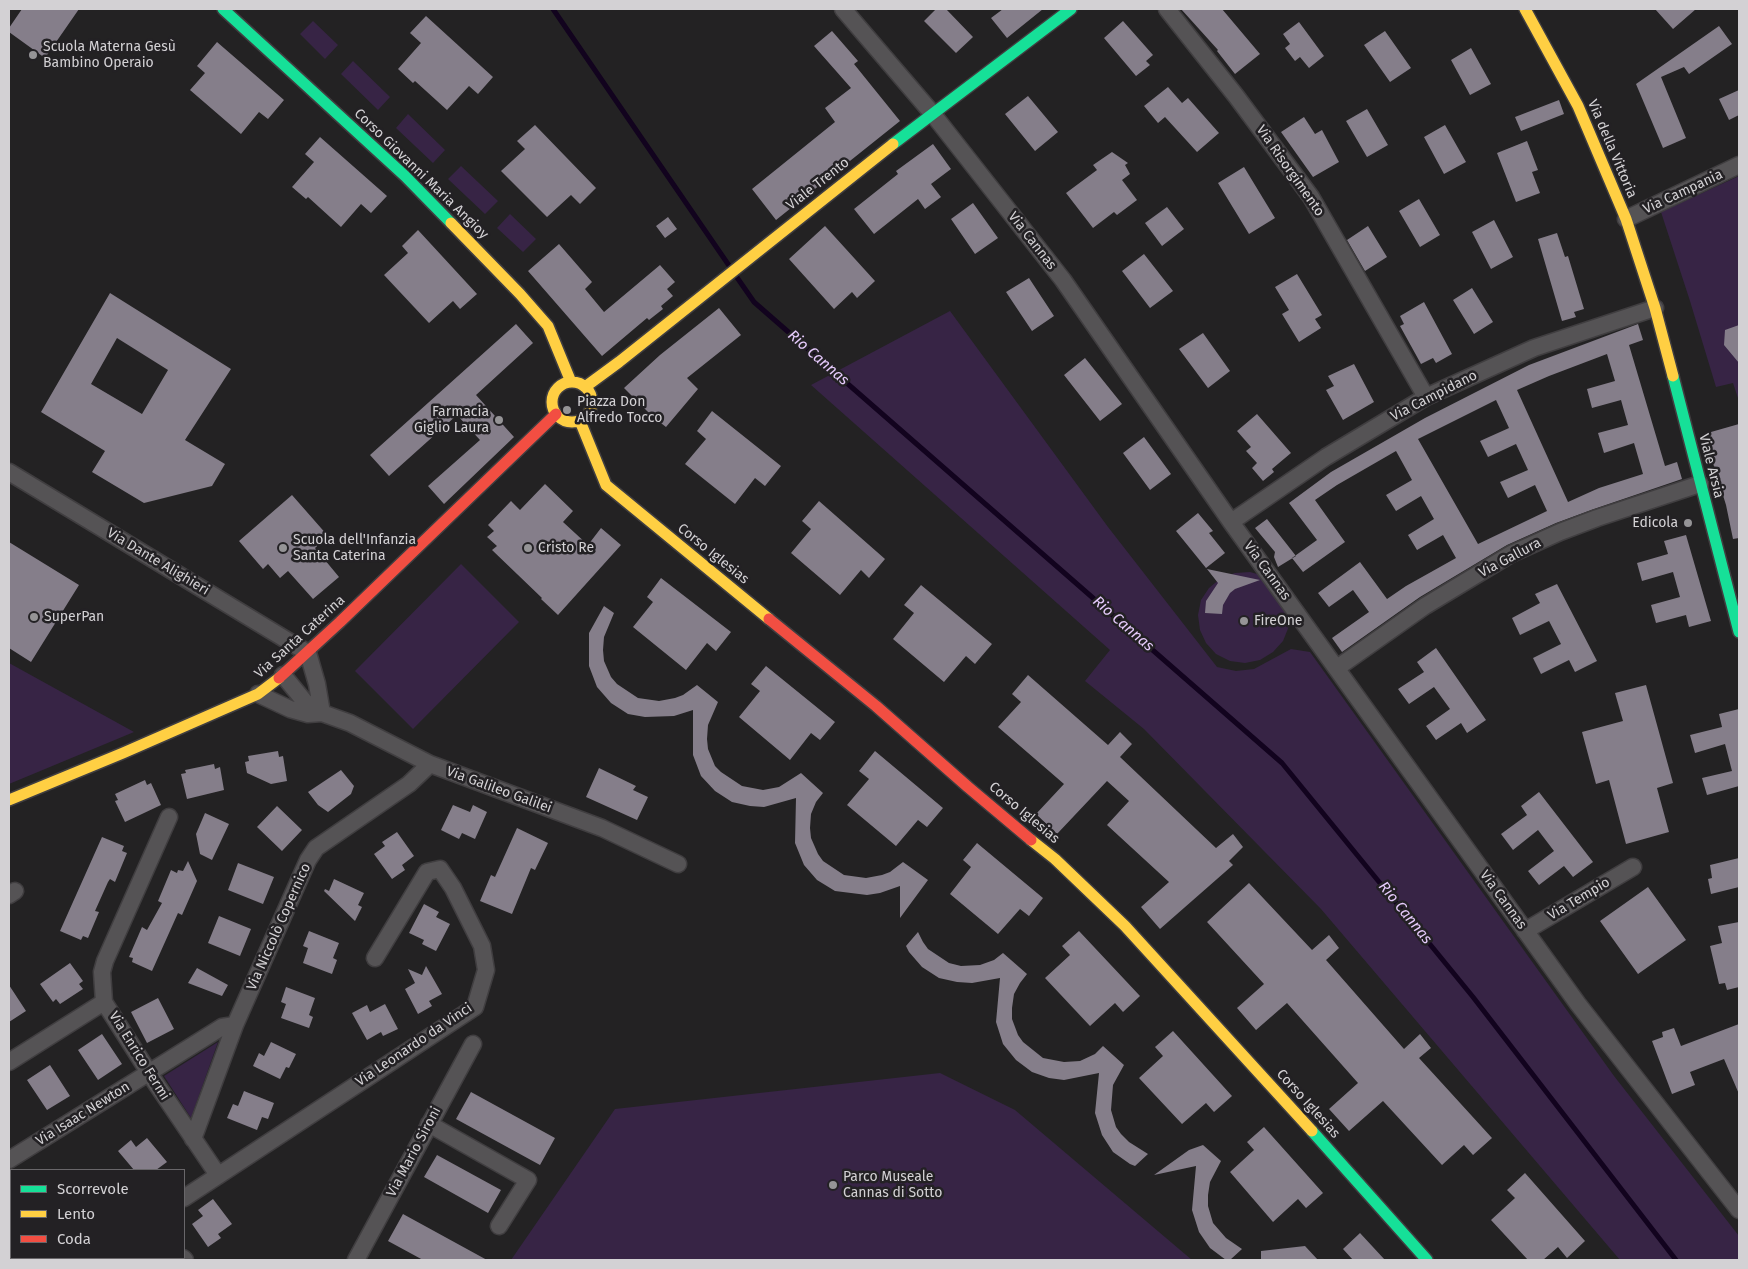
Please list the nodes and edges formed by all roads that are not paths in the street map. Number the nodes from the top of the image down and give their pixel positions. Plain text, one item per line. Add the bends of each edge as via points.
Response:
1 (222, 9) edge
2 (843, 9) edge
3 (1071, 9) edge
4 (1168, 9) edge
5 (1525, 9) edge
6 (932, 113) junction
7 (1739, 165) edge
8 (1626, 219) junction
9 (1655, 308) junction
10 (571, 382) junction
11 (585, 387) junction
12 (1426, 397) junction
13 (556, 414) junction
14 (580, 421) junction
15 (9, 472) edge
16 (1700, 484) junction
17 (1231, 522) junction
18 (1732, 578) edge
19 (1739, 632) edge
20 (308, 653) junction
21 (1337, 668) junction
22 (283, 675) junction
23 (258, 694) junction
24 (322, 713) junction
25 (430, 764) junction
26 (9, 800) edge
27 (169, 817) dead end
28 (678, 864) dead end
29 (1633, 867) dead end
30 (1525, 931) junction
31 (375, 958) dead end
32 (104, 1002) junction
33 (235, 1025) junction
34 (473, 1044) dead end
35 (9, 1062) edge
36 (149, 1074) junction
37 (429, 1124) junction
38 (193, 1139) junction
39 (9, 1160) edge
40 (218, 1175) junction
41 (185, 1197) edge
42 (1739, 1210) edge
43 (499, 1226) dead end
44 (361, 1258) edge
45 (1427, 1260) edge

1 - 10 street, Corso Giovanni Maria Angioy via 405,176 520,294 548,326
2 - 6 street, Via Cannas
3 - 6 street, Viale Trento
4 - 12 street, Via Risorgimento via 1311,197
5 - 8 street, Via della Vittoria via 1578,106
6 - 11 street, Viale Trento
6 - 17 street, Via Cannas via 1063,280
7 - 8 street, Via Campania
8 - 9 street, Via della Vittoria
9 - 12 street, Via Campidano via 1534,348
9 - 16 street, Viale Arsia
10 - 11 street
10 - 13 street via 560,386 553,396
11 - 14 street via 592,406
12 - 17 street, Via Campidano via 1326,457
13 - 14 street via 567,422
13 - 20 street, Via Santa Caterina
14 - 45 street, Corso Iglesias via 606,485 876,706 1055,858 1125,926
15 - 20 street, Via Dante Alighieri
16 - 18 street, Viale Arsia
16 - 21 street, Via Gallura via 1597,518 1511,554 1425,606
17 - 21 street, Via Cannas
18 - 19 street, Viale Arsia
20 - 22 street, Via Santa Caterina
20 - 24 street
21 - 30 street, Via Cannas
22 - 23 street, Via Santa Caterina
22 - 24 street, Via Galileo Galilei via 305,702
23 - 24 street, Via Galileo Galilei via 290,709 308,714
23 - 26 street, Via Santa Caterina
24 - 25 street, Via Galileo Galilei via 350,723
25 - 28 street, Via Galileo Galilei via 602,828
25 - 33 street, Via Niccolò Copernico via 409,784 316,848
27 - 32 street, Via Enrico Fermi via 105,961 102,972
29 - 30 street, Via Tempio
30 - 42 street, Via Cannas
31 - 40 street, Via Leonardo da Vinci via 426,872 440,870 453,888 482,946 486,970 475,1007
32 - 35 street
32 - 36 street, Via Enrico Fermi
33 - 36 street, Via Isaac Newton via 222,1026
33 - 38 street, Via Niccolò Copernico
34 - 37 street, Via Mario Sironi
36 - 38 street, Via Enrico Fermi
36 - 39 street, Via Isaac Newton
37 - 43 street via 528,1180
37 - 44 street, Via Mario Sironi
38 - 40 street, Via Enrico Fermi
40 - 41 street, Via Leonardo da Vinci

